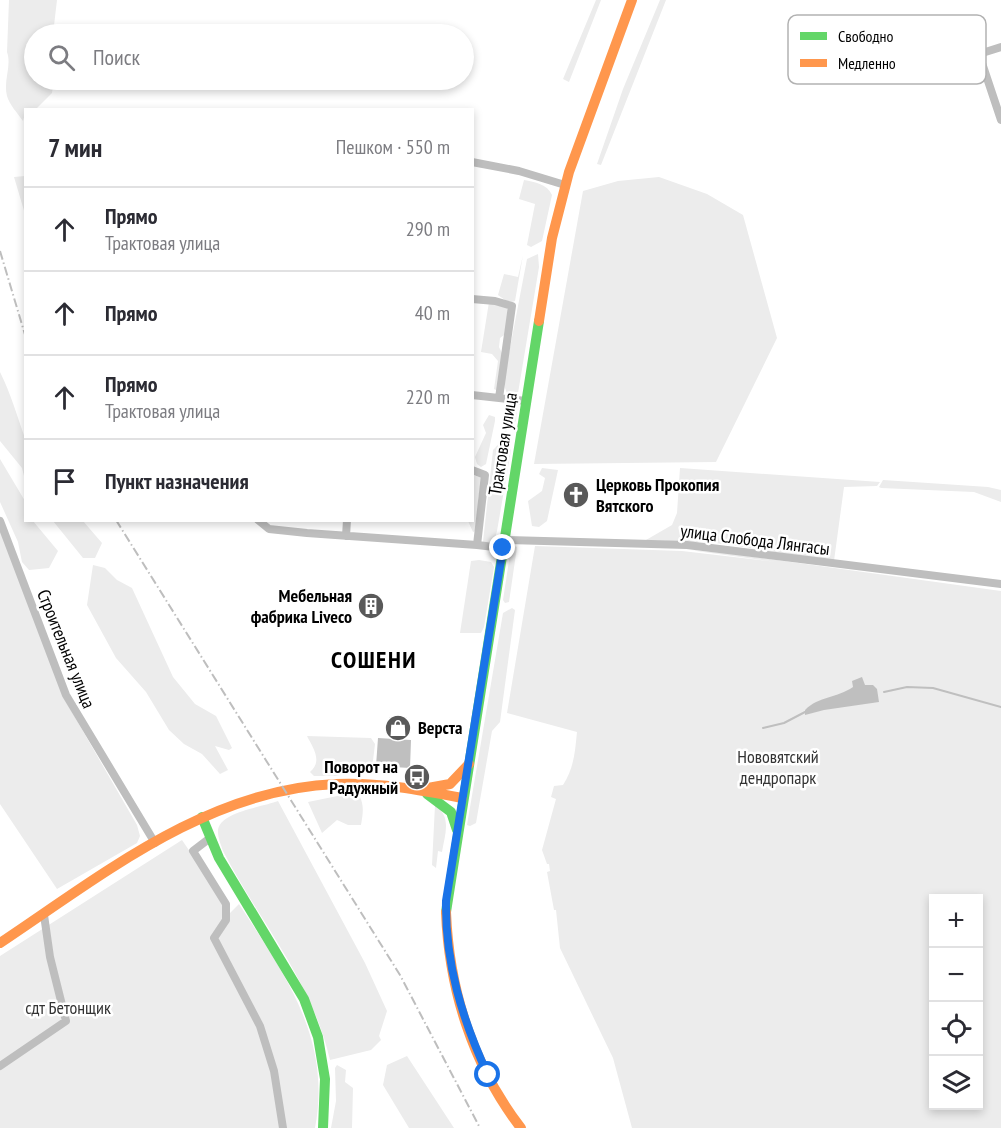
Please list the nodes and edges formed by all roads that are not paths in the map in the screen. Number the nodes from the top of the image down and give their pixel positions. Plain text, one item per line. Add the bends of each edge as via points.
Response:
1 (632, 0) edge
2 (1001, 46) edge
3 (986, 51) edge
4 (986, 75) edge
5 (1001, 120) edge
6 (474, 162) edge
7 (565, 186) junction
8 (474, 298) edge
9 (474, 395) edge
10 (499, 398) junction
11 (526, 401) junction
12 (474, 471) edge
13 (0, 521) edge
14 (260, 522) edge
15 (347, 522) edge
16 (346, 536) junction
17 (504, 544) junction
18 (477, 545) junction
19 (1001, 584) edge
20 (469, 764) junction
21 (416, 789) junction
22 (462, 798) junction
23 (202, 817) junction
24 (457, 830) junction
25 (210, 838) junction
26 (155, 843) junction
27 (44, 915) junction
28 (0, 943) edge
29 (0, 1065) edge
30 (283, 1128) edge
31 (323, 1128) edge
32 (521, 1128) edge

1 - 7 main road, Трактовая улица
2 - 3 street
4 - 5 street
6 - 7 street
7 - 11 main road, Трактовая улица via 552,238
8 - 10 street via 512,306
9 - 10 street
10 - 11 street
11 - 17 main road, Трактовая улица
12 - 18 street via 485,475
13 - 26 street, Строительная улица via 66,695
14 - 16 street, улица Слобода Лянгасы via 269,529
15 - 16 street
16 - 18 street, улица Слобода Лянгасы
17 - 18 street, улица Слобода Лянгасы
17 - 19 street, улица Слобода Лянгасы via 687,545
17 - 20 main road, Трактовая улица
20 - 21 main road via 450,784
20 - 22 main road, Трактовая улица
21 - 22 main road
21 - 23 main road via 372,784 307,786 238,802
21 - 24 main road via 444,805
22 - 24 main road
23 - 25 main road
23 - 26 main road
24 - 32 main road via 446,901 452,977 475,1047
25 - 30 street via 193,851 226,904 226,920 214,938 260,1026 274,1071
25 - 31 main road via 294,978 314,1022 327,1075
26 - 27 main road
27 - 28 main road
27 - 29 street via 66,1021

